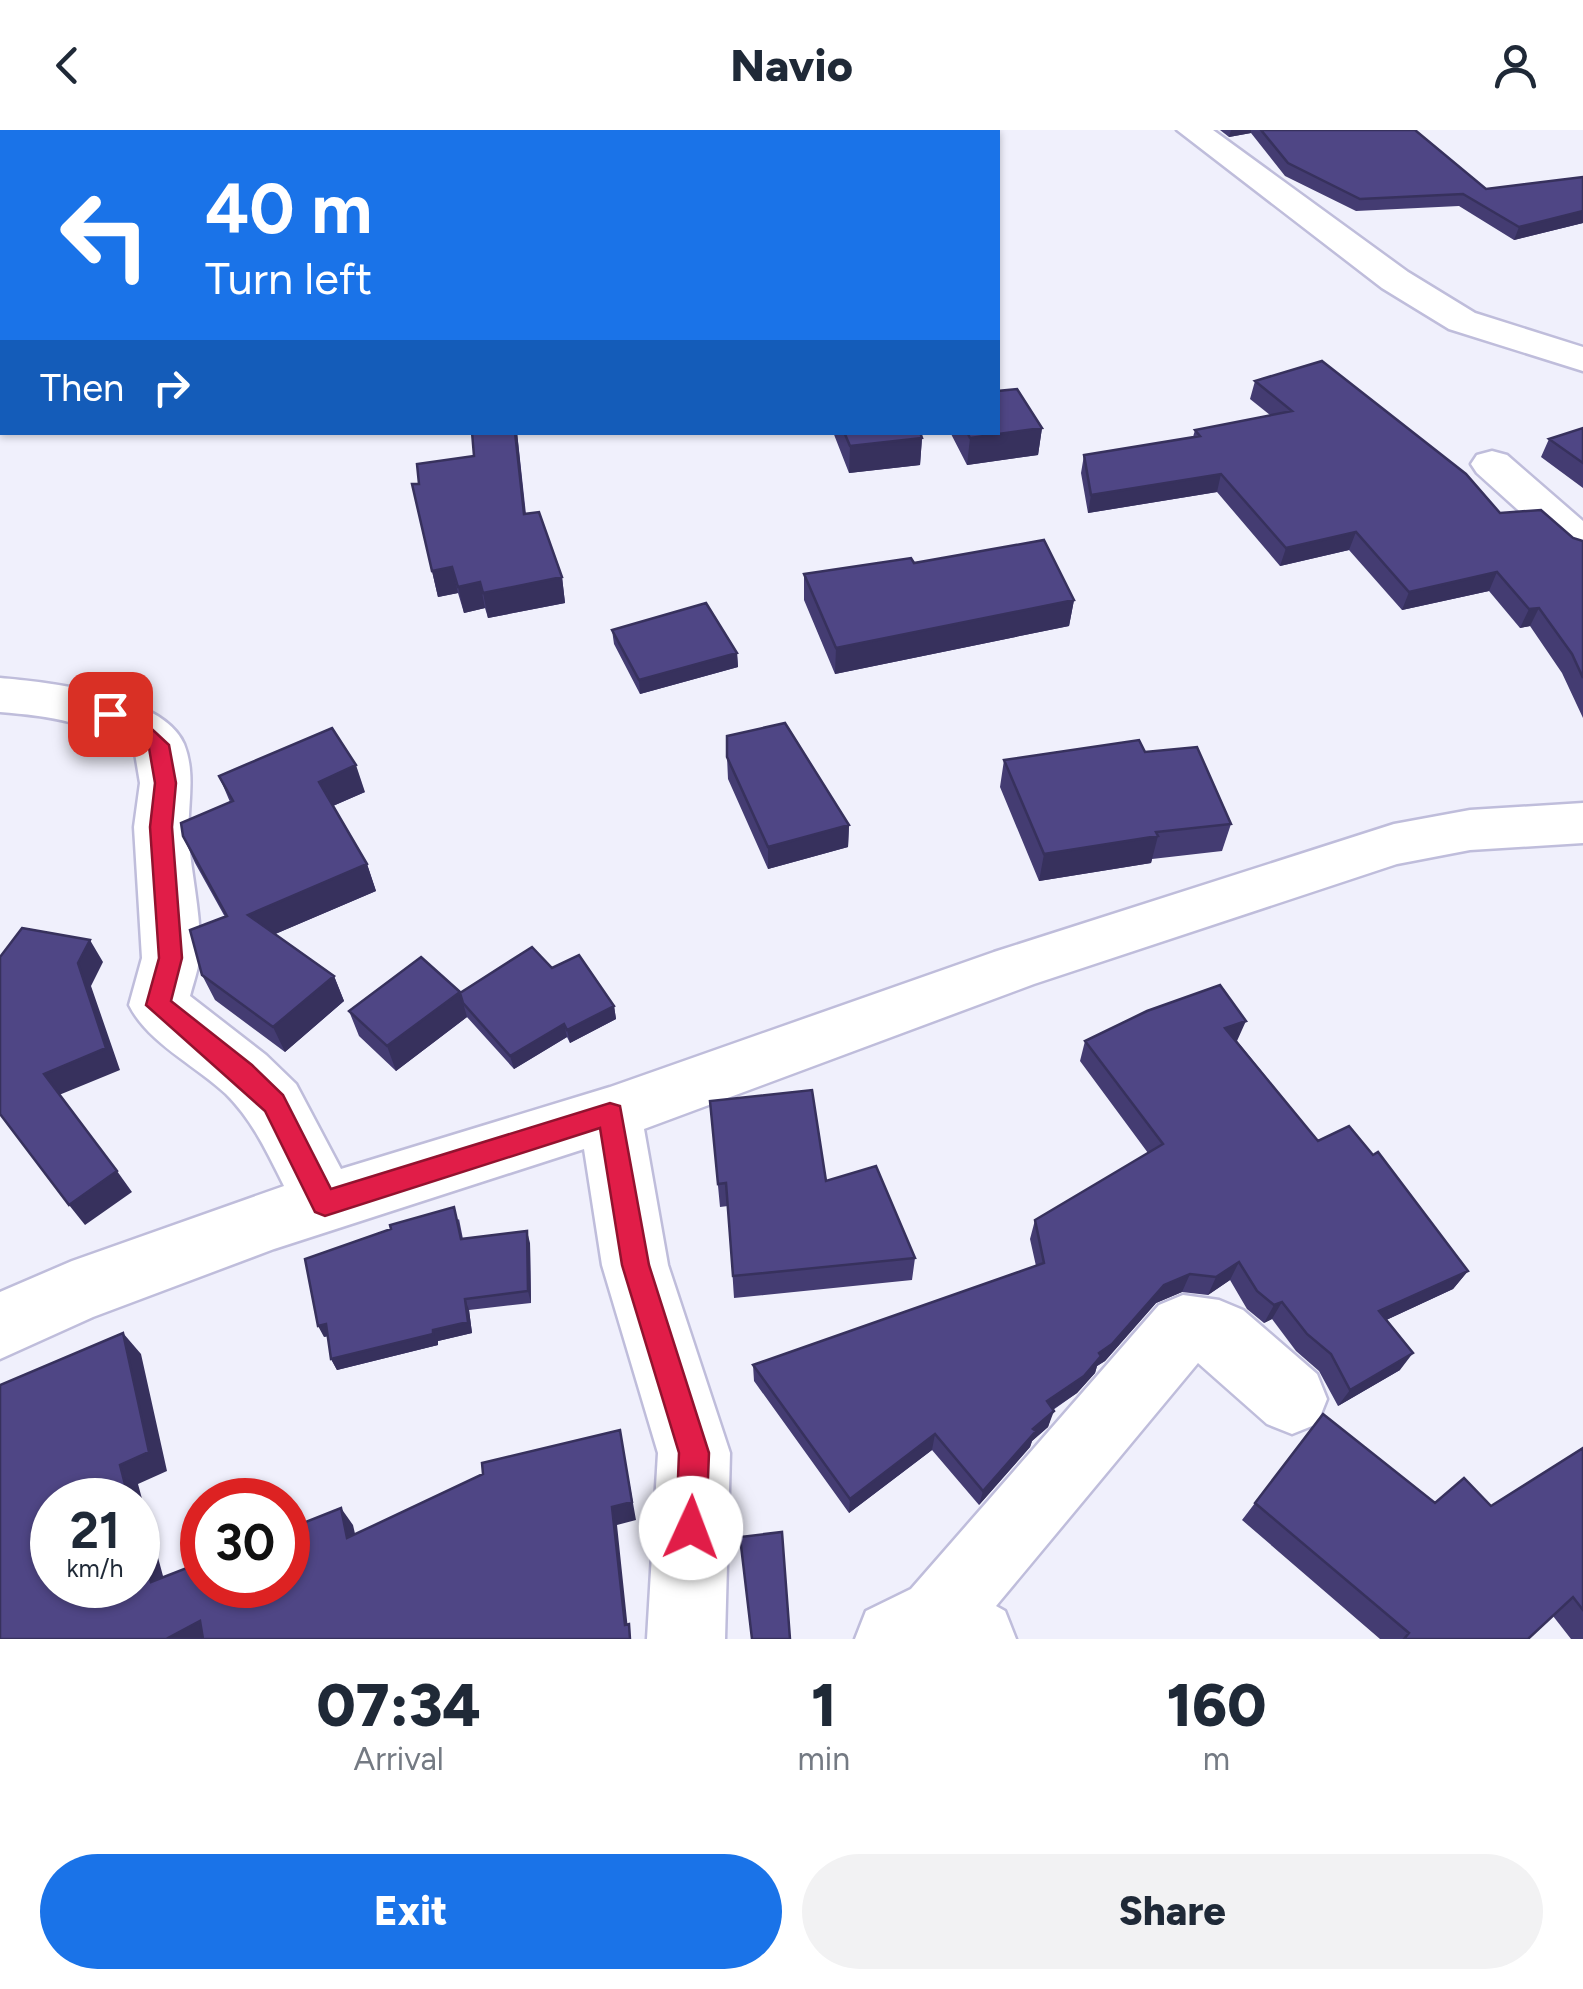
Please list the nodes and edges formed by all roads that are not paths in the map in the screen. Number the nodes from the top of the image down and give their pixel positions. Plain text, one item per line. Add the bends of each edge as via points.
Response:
1 (1193, 130) edge
2 (1583, 358) edge
3 (1492, 464) dead end
4 (1583, 544) edge
5 (0, 694) edge
6 (1583, 823) edge
7 (610, 1114) junction
8 (325, 1204) junction
9 (0, 1326) edge
10 (1292, 1399) dead end
11 (936, 1631) edge
12 (686, 1639) edge

1 - 2 street via 1394,280 1462,322
3 - 4 street
5 - 8 street via 110,714 132,722 159,745 166,783 161,827 170,958 158,1005 274,1103
6 - 7 street via 1470,830 1394,844 1014,968
7 - 8 street
7 - 12 street via 636,1265 694,1453
8 - 9 street via 72,1293
10 - 11 street via 1219,1333 1183,1328

